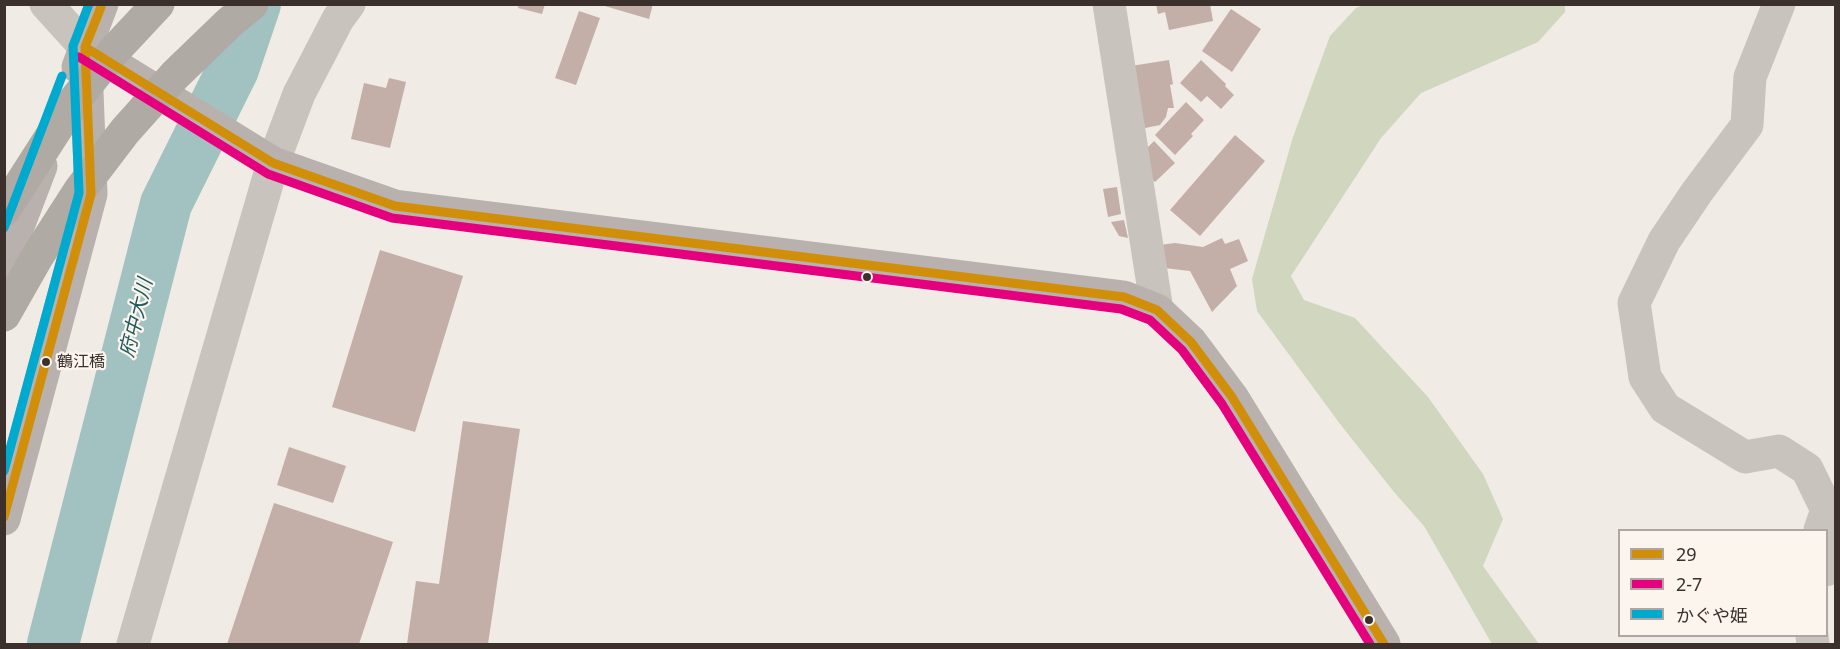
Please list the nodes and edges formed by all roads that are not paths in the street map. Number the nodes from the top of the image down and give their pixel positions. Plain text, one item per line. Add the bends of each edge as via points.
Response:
1 (46, 4) edge
2 (102, 4) edge
3 (158, 4) edge
4 (252, 4) edge
5 (349, 4) edge
6 (1109, 4) edge
7 (1779, 4) edge
8 (85, 47) junction
9 (268, 160) junction
10 (4, 210) edge
11 (4, 263) edge
12 (1157, 310) junction
13 (4, 315) edge
14 (4, 519) edge
15 (1821, 529) edge
16 (1836, 552) edge
17 (1828, 568) edge
18 (134, 645) edge
19 (1384, 645) edge

1 - 8 street
2 - 8 main road
3 - 10 highway via 74,101
4 - 13 highway via 175,75 125,130 80,190
5 - 9 street
6 - 12 street
7 - 15 street via 1750,77 1747,125 1664,241 1634,303 1645,377 1665,408 1745,457 1779,451 1807,469 1827,510
8 - 9 main road
8 - 11 main road
8 - 14 main road via 90,194
9 - 12 main road via 394,206 1124,297
9 - 18 street
12 - 19 main road via 1191,342 1232,397
16 - 17 street

